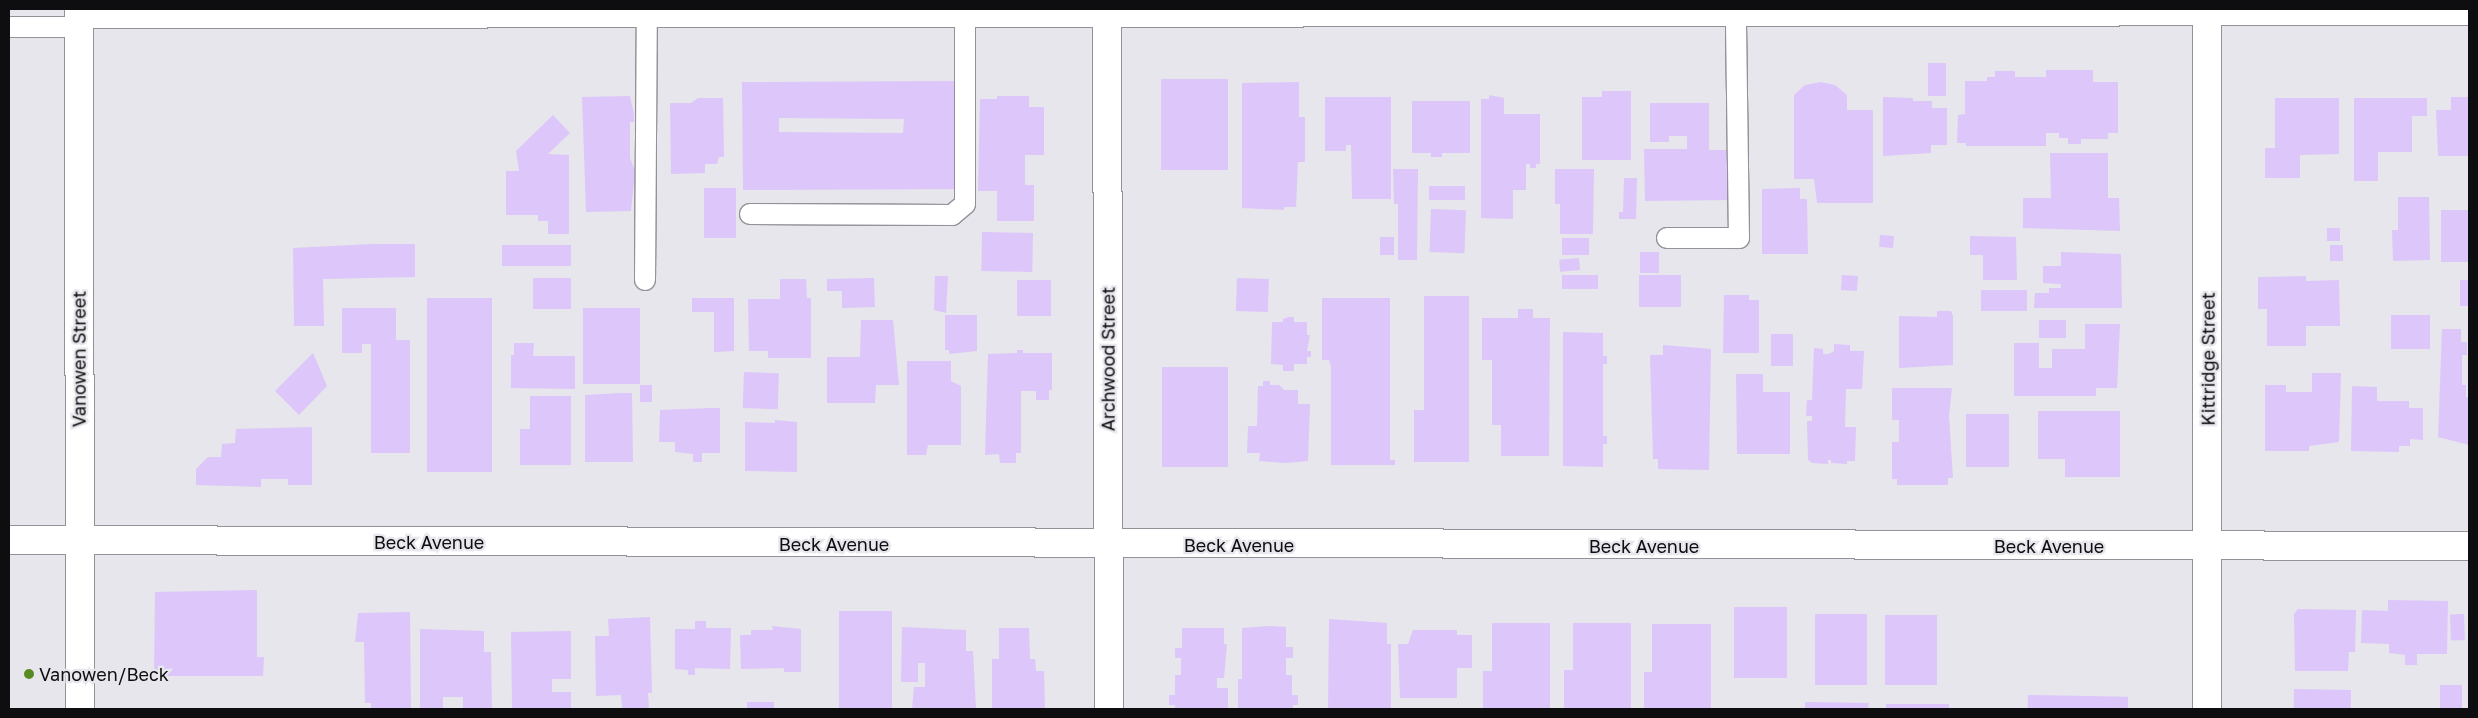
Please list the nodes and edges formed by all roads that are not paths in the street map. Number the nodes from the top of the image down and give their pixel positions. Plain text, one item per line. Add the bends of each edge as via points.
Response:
1 (1886, 10) edge
2 (2207, 10) edge
3 (1107, 11) edge
4 (1736, 11) junction
5 (2469, 11) edge
6 (647, 13) junction
7 (965, 16) junction
8 (79, 17) edge
9 (9, 27) edge
10 (750, 214) dead end
11 (1667, 238) dead end
12 (645, 280) dead end
13 (9, 540) edge
14 (80, 540) junction
15 (1108, 545) junction
16 (2208, 546) junction
17 (2469, 546) edge
18 (80, 709) edge
19 (1109, 709) edge
20 (2207, 709) edge

1 - 2 street
1 - 4 street
2 - 5 street
2 - 16 street, Kittridge Street
3 - 4 street
3 - 7 street
3 - 15 street, Archwood Street
4 - 11 lane via 1739,238
6 - 7 street
6 - 8 street
6 - 12 lane
7 - 10 lane via 965,204 952,215
8 - 9 lane
8 - 14 street, Vanowen Street
13 - 14 street, Beck Avenue
14 - 15 street, Beck Avenue
14 - 18 street, Vanowen Street
15 - 16 street, Beck Avenue
15 - 19 street, Archwood Street
16 - 17 street, Beck Avenue
16 - 20 street, Kittridge Street

